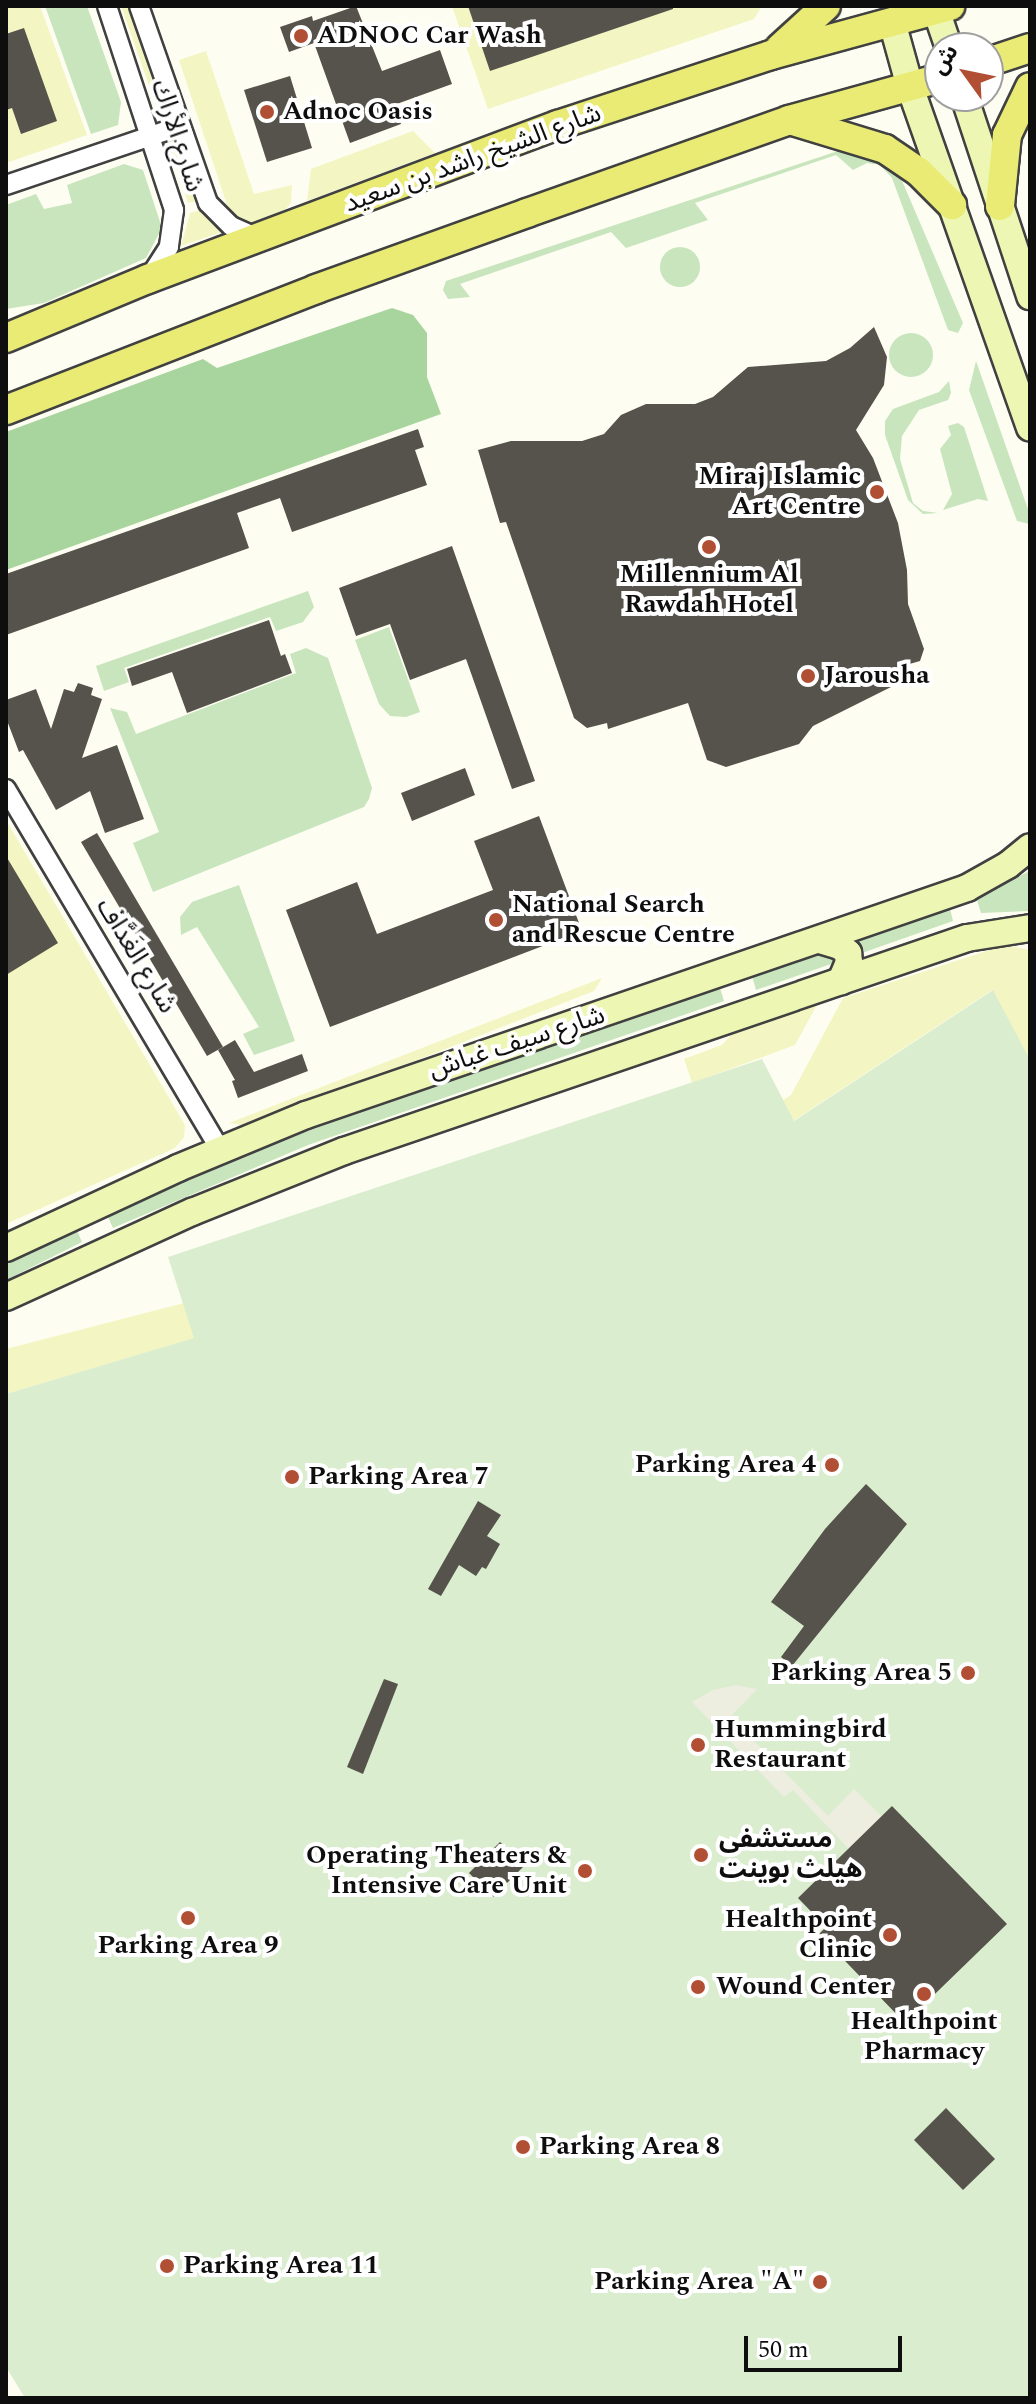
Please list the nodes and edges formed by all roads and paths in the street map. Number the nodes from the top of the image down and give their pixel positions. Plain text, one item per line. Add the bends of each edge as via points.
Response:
1 (107, 6) edge
2 (139, 6) edge
3 (826, 6) edge
4 (940, 7) edge
5 (889, 14) edge
6 (945, 32) edge
7 (1030, 48) edge
8 (771, 55) junction
9 (1004, 57) edge
10 (924, 83) edge
11 (910, 87) junction
12 (1030, 87) edge
13 (969, 112) edge
14 (789, 120) junction
15 (180, 126) junction
16 (151, 136) junction
17 (6, 185) edge
18 (952, 205) junction
19 (1000, 206) junction
20 (261, 238) junction
21 (148, 279) junction
22 (1030, 296) edge
23 (6, 338) edge
24 (6, 410) edge
25 (1030, 427) edge
26 (6, 789) edge
27 (1030, 847) edge
28 (1030, 928) edge
29 (820, 940) junction
30 (841, 981) junction
31 (220, 1150) junction
32 (6, 1248) edge
33 (6, 1297) edge

1 - 16 street, شارع الأراك
2 - 15 street, شارع الأراك
3 - 8 main road
4 - 5 main road, شارع الشيخ راشد بن سعيد
4 - 6 street
5 - 8 main road, شارع الشيخ راشد بن سعيد
5 - 11 street
7 - 9 main road
8 - 20 main road, شارع الشيخ راشد بن سعيد via 558,125
10 - 11 main road
11 - 14 main road
11 - 18 street
12 - 19 main road via 1007,135
13 - 19 street
14 - 18 main road via 885,149 919,172
14 - 24 main road via 316,289
15 - 16 street
15 - 20 street, شارع الأراك via 208,203 231,226
16 - 17 street
16 - 21 street, شارع الأراك via 172,197 174,222 169,247
18 - 25 street
19 - 22 street
20 - 21 main road, شارع الشيخ راشد بن سعيد
21 - 23 main road, شارع الشيخ راشد بن سعيد
26 - 31 street, شارع الغَدَّاف
27 - 29 street, شارع سيف غباش via 967,888
28 - 30 street, شارع سيف غباش via 967,938
29 - 30 street via 848,953
29 - 31 street, شارع سيف غباش via 393,1083
30 - 33 street, شارع سيف غباش via 344,1151 179,1217
31 - 32 street, شارع سيف غباش

